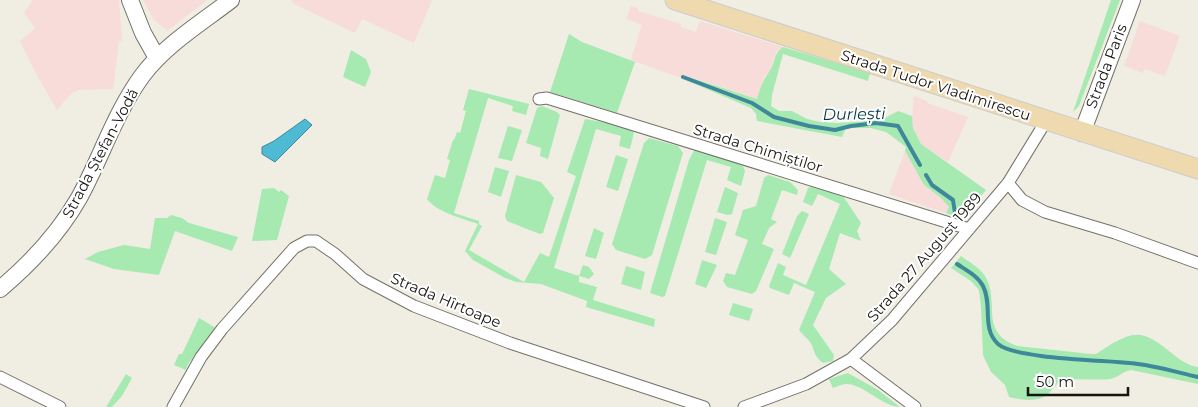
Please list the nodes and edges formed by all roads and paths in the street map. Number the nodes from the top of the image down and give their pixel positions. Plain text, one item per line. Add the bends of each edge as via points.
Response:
1 (130, 0) edge
2 (231, 0) edge
3 (675, 0) edge
4 (1132, 0) edge
5 (157, 58) junction
6 (539, 99) dead end
7 (1046, 121) junction
8 (1082, 133) junction
9 (1198, 170) edge
10 (1008, 183) junction
11 (969, 229) junction
12 (1198, 263) edge
13 (0, 289) edge
14 (850, 360) junction
15 (0, 377) edge
16 (60, 407) edge
17 (174, 407) edge
18 (704, 407) edge
19 (744, 407) edge
20 (915, 407) edge

1 - 5 street
2 - 5 street, Strada Ștefan-Vodă
3 - 7 main road, Strada Tudor Vladimirescu
4 - 8 street, Strada Paris
5 - 13 street, Strada Ștefan-Vodă via 130,94 70,213 41,250
6 - 11 street, Strada Chimiștilor via 547,98
7 - 8 main road, Strada Tudor Vladimirescu
7 - 10 street, Strada 27 August 1989
8 - 9 main road, Strada Tudor Vladimirescu
10 - 11 street, Strada 27 August 1989
10 - 12 street via 1022,200 1045,212
11 - 14 street, Strada 27 August 1989 via 892,320
14 - 19 street, Strada 27 August 1989 via 806,384
14 - 20 street
15 - 16 street
17 - 18 street, Strada Hîrtoape via 200,357 222,329 294,248 311,240 322,244 362,279 429,312 518,346

